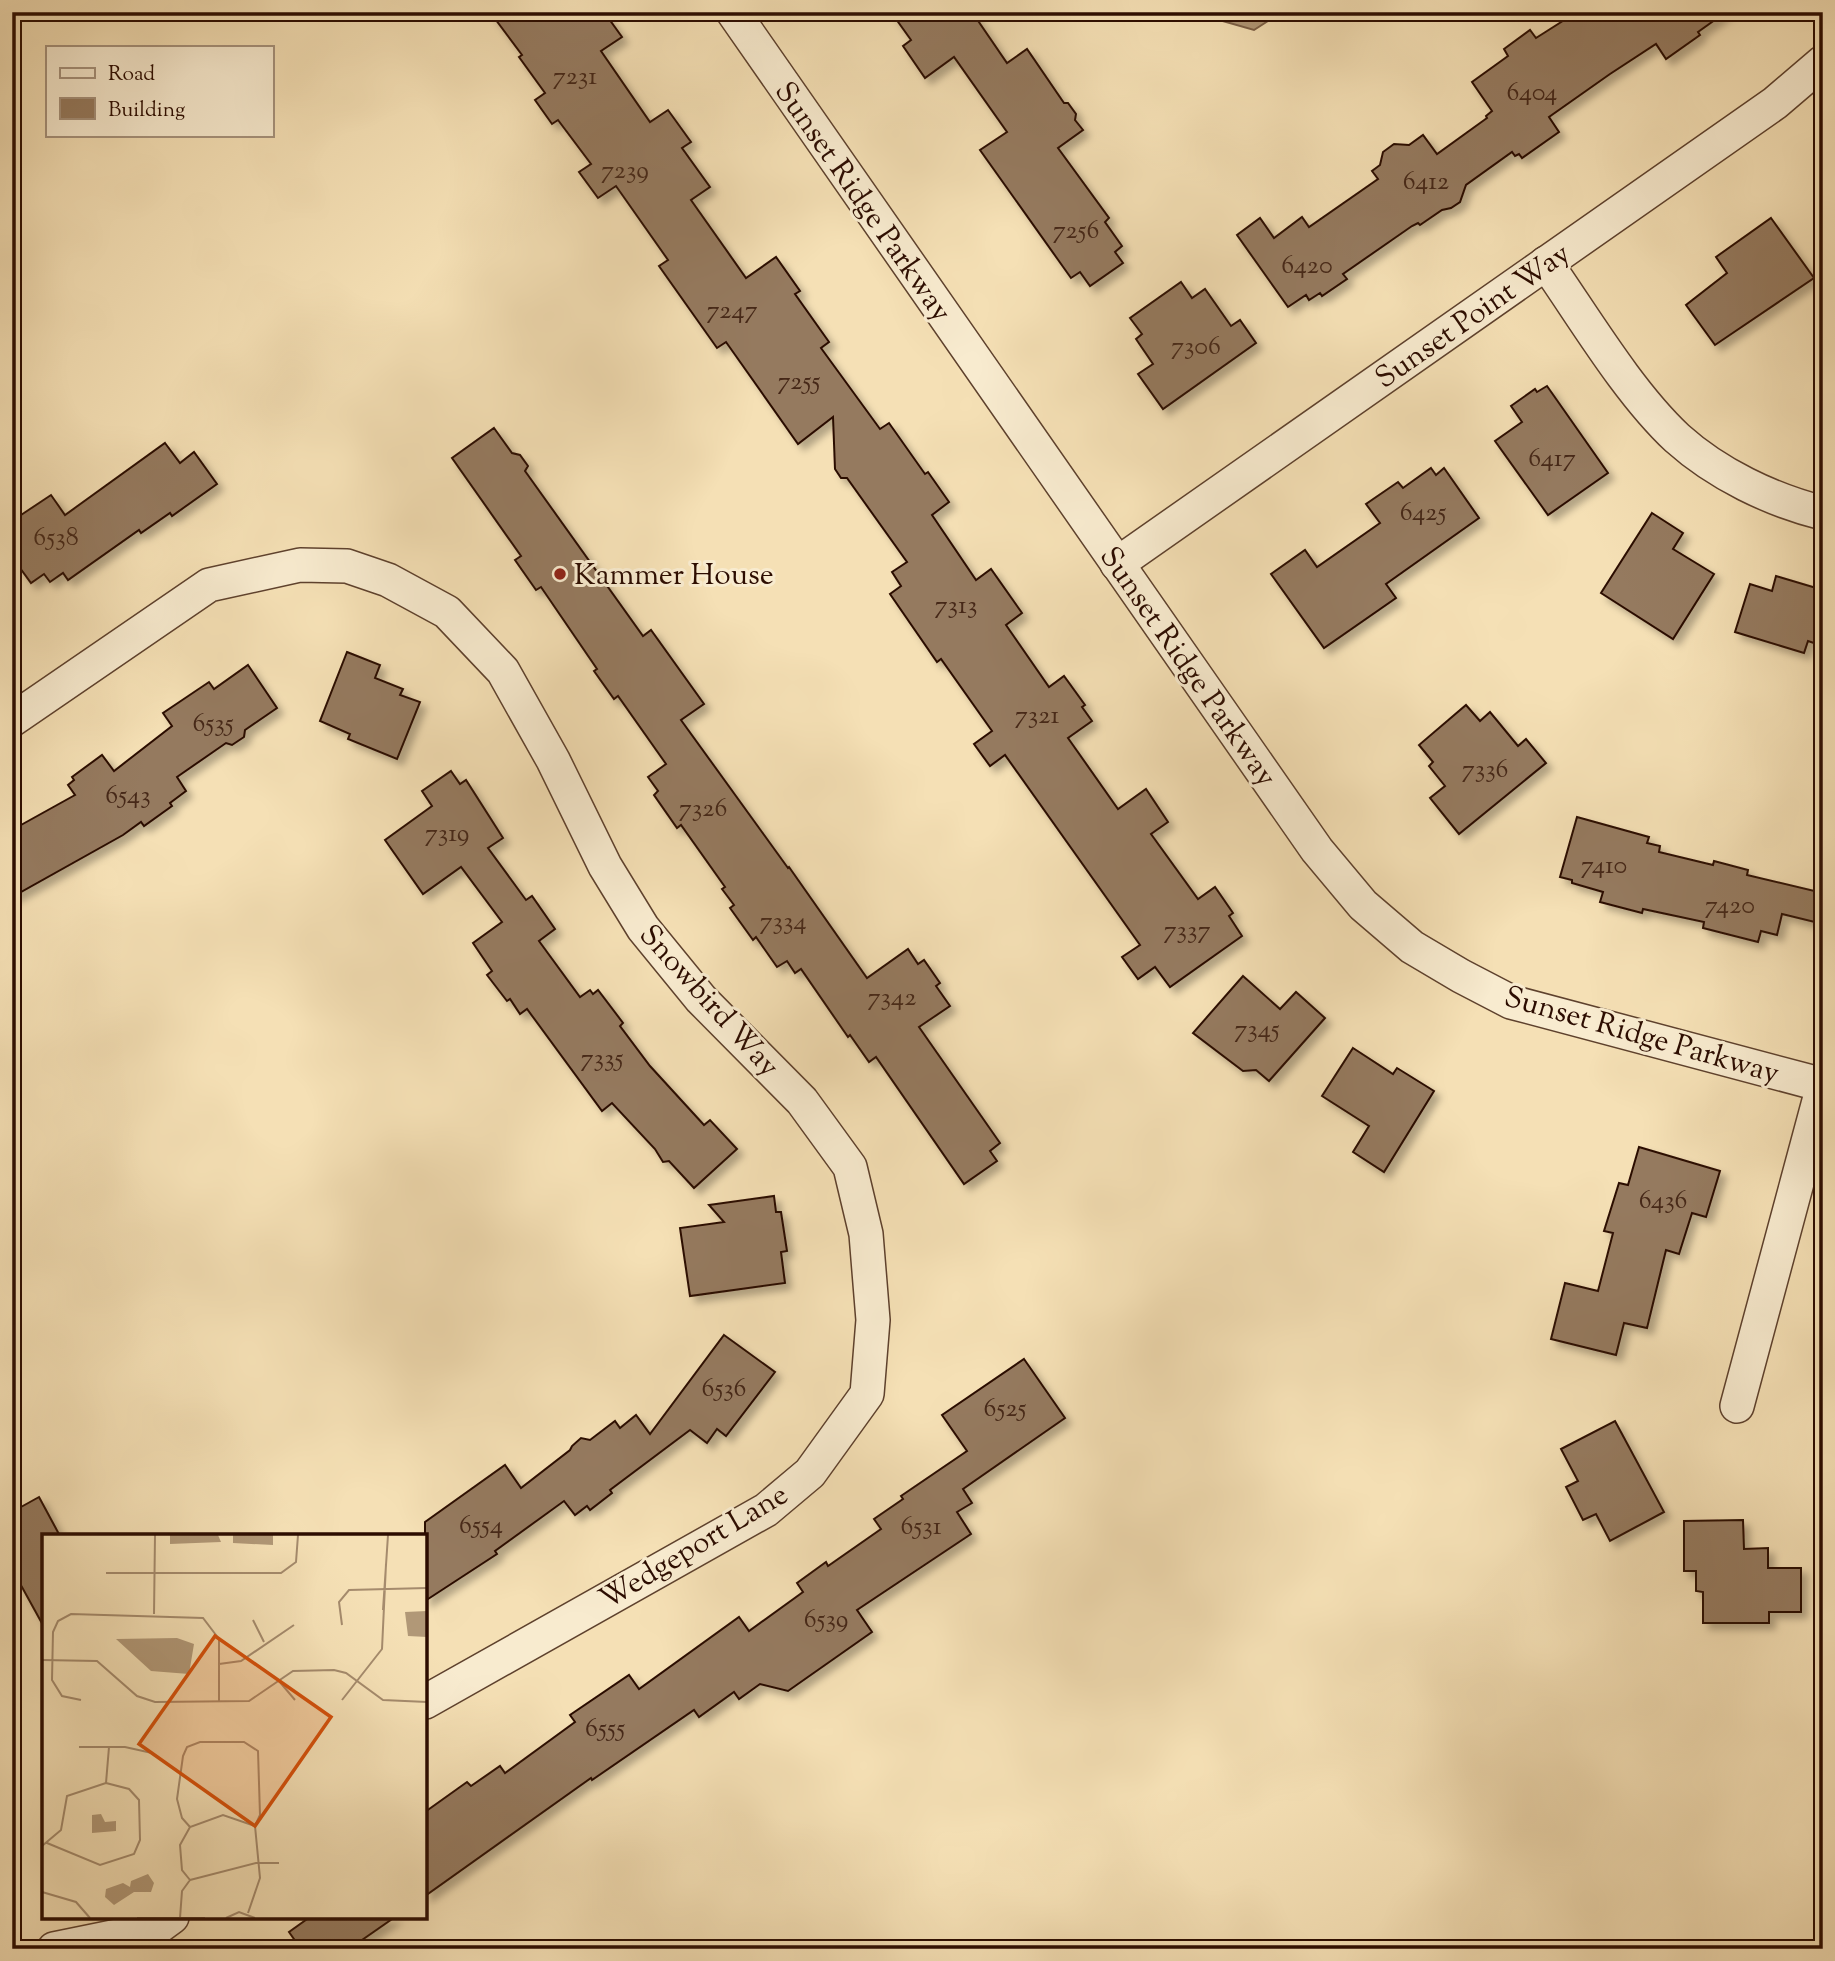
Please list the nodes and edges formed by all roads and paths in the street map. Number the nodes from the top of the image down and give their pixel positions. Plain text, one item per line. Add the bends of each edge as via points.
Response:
1 (733, 12) edge
2 (1823, 62) edge
3 (1546, 264) junction
4 (1823, 513) edge
5 (1118, 564) junction
6 (12, 720) edge
7 (1823, 1085) edge
8 (873, 1320) joint
9 (1737, 1406) dead end
10 (427, 1701) edge
11 (169, 1919) edge
12 (54, 1949) edge

1 - 5 street, Sunset Ridge Parkway
2 - 3 street, Sunset Point Way via 1775,103
3 - 4 street via 1643,401 1678,439 1756,489
3 - 5 street, Sunset Point Way
5 - 7 street, Sunset Ridge Parkway via 1317,850 1363,905 1412,947 1511,1002
6 - 8 street, Snowbird Way via 209,585 300,565 347,566 388,580 447,612 503,671 605,866 643,928 701,999 802,1101 850,1167 866,1234
7 - 9 street
8 - 10 street, Wedgeport Lane via 867,1394 810,1473 766,1510
11 - 12 street via 156,1928

